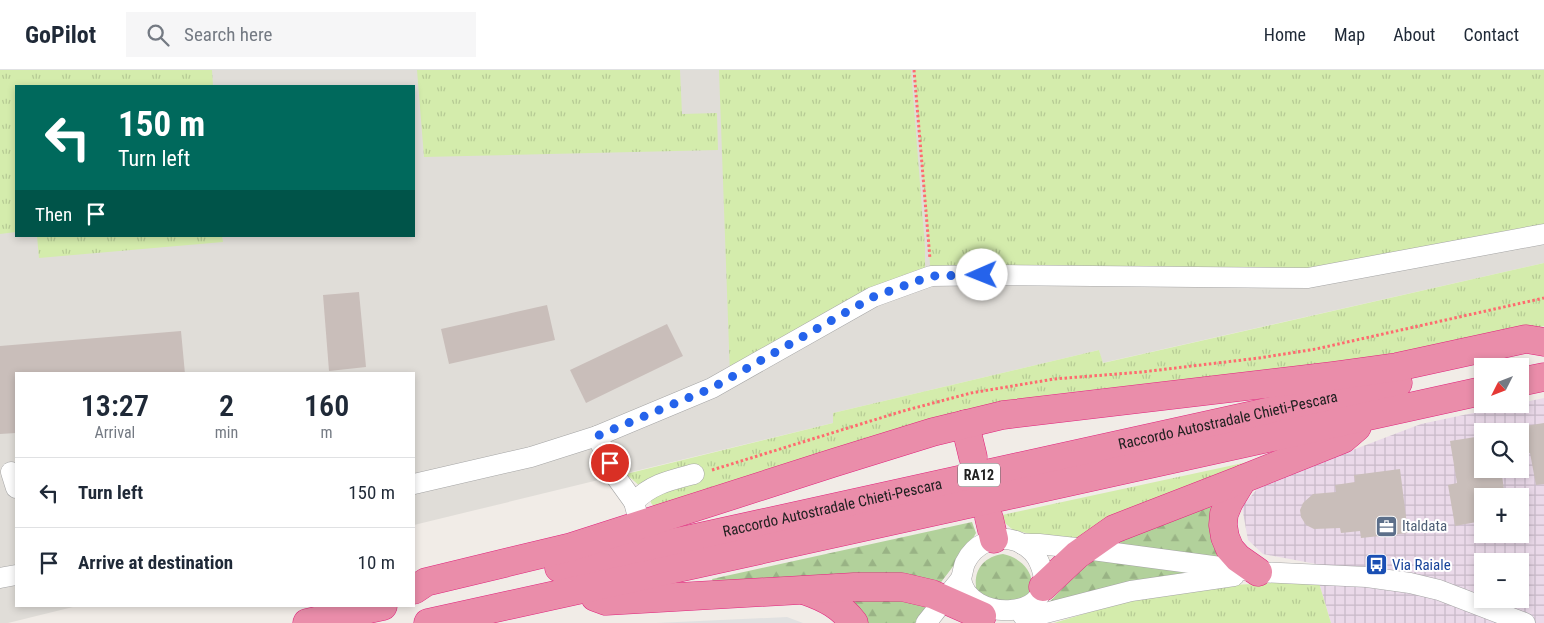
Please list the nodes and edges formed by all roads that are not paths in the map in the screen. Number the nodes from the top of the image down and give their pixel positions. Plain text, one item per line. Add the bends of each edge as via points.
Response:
1 (1544, 234) edge
2 (1544, 342) edge
3 (1544, 351) edge
4 (1544, 377) edge
5 (1529, 380) edge
6 (1474, 393) edge
7 (1370, 417) junction
8 (965, 424) junction
9 (597, 436) junction
10 (973, 457) dead end
11 (694, 474) dead end
12 (1243, 480) junction
13 (415, 484) edge
14 (637, 513) junction
15 (1022, 544) junction
16 (1085, 549) junction
17 (1258, 572) junction
18 (15, 575) edge
19 (0, 578) edge
20 (961, 578) junction
21 (1043, 586) junction
22 (415, 589) edge
23 (802, 590) junction
24 (577, 591) junction
25 (415, 600) edge
26 (944, 600) junction
27 (379, 607) edge
28 (1006, 619) edge
29 (307, 623) edge
30 (428, 623) edge
31 (854, 623) edge
32 (926, 623) edge
33 (1525, 623) edge

1 - 9 street via 1308,278 931,276 873,297 712,388
2 - 8 highway via 1526,339 1333,376 1003,414
3 - 25 highway, Raccordo Autostradale Chieti-Pescara / RA12
4 - 5 highway
6 - 7 highway, Raccordo Autostradale Chieti-Pescara / RA12
7 - 12 highway via 1343,439
7 - 24 highway, Raccordo Autostradale Chieti-Pescara / RA12
8 - 10 highway
8 - 14 highway via 833,463
9 - 13 street via 531,457
9 - 14 street
11 - 14 street via 662,482 643,492
12 - 16 highway via 1114,529
12 - 17 highway via 1224,514 1224,531 1230,549
14 - 22 highway via 571,547 426,582
15 - 16 street
15 - 20 street via 1004,539 992,529 971,553
15 - 21 street via 1040,562
16 - 17 street
16 - 21 highway
17 - 28 street via 1131,591 1034,616
17 - 33 street via 1410,582
18 - 19 street
20 - 26 street
20 - 28 street via 969,604
21 - 28 street via 1033,609
23 - 24 highway via 606,600
23 - 26 highway via 902,588
23 - 31 highway via 833,602
24 - 30 highway, Raccordo Autostradale Chieti-Pescara / RA12
26 - 28 highway
26 - 32 street
27 - 29 highway

